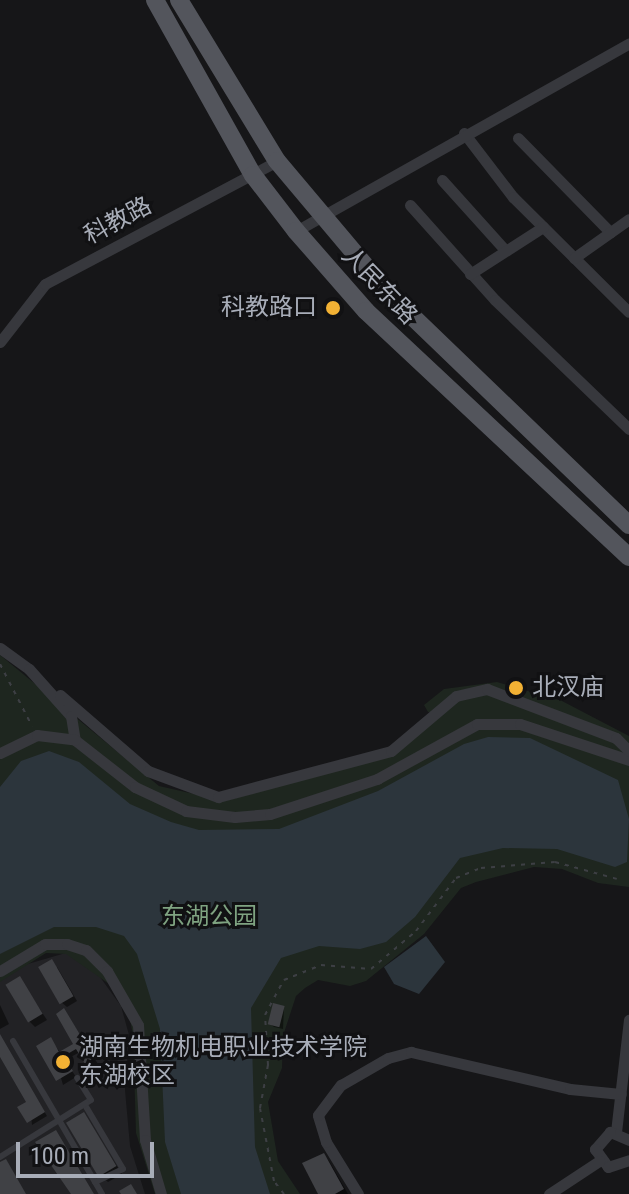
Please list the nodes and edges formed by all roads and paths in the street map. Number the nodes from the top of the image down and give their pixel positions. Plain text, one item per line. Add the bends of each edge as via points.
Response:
1 (155, 0) edge
2 (179, 0) edge
3 (629, 43) edge
4 (464, 133) junction
5 (518, 138) dead end
6 (277, 161) junction
7 (253, 175) junction
8 (442, 180) dead end
9 (410, 205) dead end
10 (322, 214) junction
11 (629, 219) edge
12 (543, 227) junction
13 (296, 231) junction
14 (610, 232) junction
15 (505, 250) junction
16 (574, 258) junction
17 (470, 274) junction
18 (629, 312) edge
19 (0, 342) edge
20 (629, 429) edge
21 (629, 525) edge
22 (629, 557) edge
23 (0, 648) edge
24 (0, 664) edge
25 (29, 669) junction
26 (37, 735) junction
27 (75, 740) junction
28 (629, 751) edge
29 (0, 753) edge
30 (629, 760) edge
31 (617, 879) dead end
32 (0, 971) edge
33 (629, 1020) edge
34 (13, 1041) dead end
35 (77, 1078) dead end
36 (621, 1094) junction
37 (85, 1105) junction
38 (59, 1122) junction
39 (616, 1132) junction
40 (629, 1140) edge
41 (0, 1157) edge
42 (629, 1160) edge
43 (599, 1161) junction
44 (95, 1182) junction
45 (102, 1194) edge
46 (161, 1194) edge
47 (284, 1194) edge
48 (358, 1194) edge
49 (549, 1194) edge

1 - 7 main road, 人民东路
2 - 6 main road, 人民东路
3 - 4 street
4 - 10 street
4 - 12 street
5 - 14 street
6 - 7 street, 科教路
6 - 10 main road, 人民东路
7 - 13 main road, 人民东路
7 - 19 street, 科教路 via 45,284
8 - 15 street
9 - 17 street
10 - 13 street
10 - 21 main road, 人民东路 via 389,294
11 - 14 street
12 - 15 street
12 - 16 street
13 - 22 main road, 人民东路 via 366,311
14 - 16 street
15 - 17 street
16 - 18 street
17 - 20 street
23 - 25 street
24 - 26 path
25 - 27 street via 71,716
25 - 28 street via 148,771 218,797 391,751 456,696 487,689 616,738
26 - 27 street
26 - 29 street
27 - 30 street via 152,798 186,811 235,817 270,814 377,779 477,724 520,724
31 - 47 path via 555,862 481,868 456,878 416,931 371,969 321,965 284,980 265,1015 268,1065 260,1108 274,1181
32 - 46 street via 45,944 86,950 107,971 138,1025 145,1140
33 - 36 street
34 - 38 lane
35 - 37 lane via 91,1100
36 - 39 street
36 - 48 street via 570,1089 411,1052 388,1058 341,1085 318,1115 326,1142
37 - 38 lane
37 - 44 lane via 123,1169
38 - 41 lane
38 - 44 lane
39 - 40 street
39 - 43 street via 597,1143
42 - 43 street via 614,1168
43 - 49 street
44 - 45 lane

